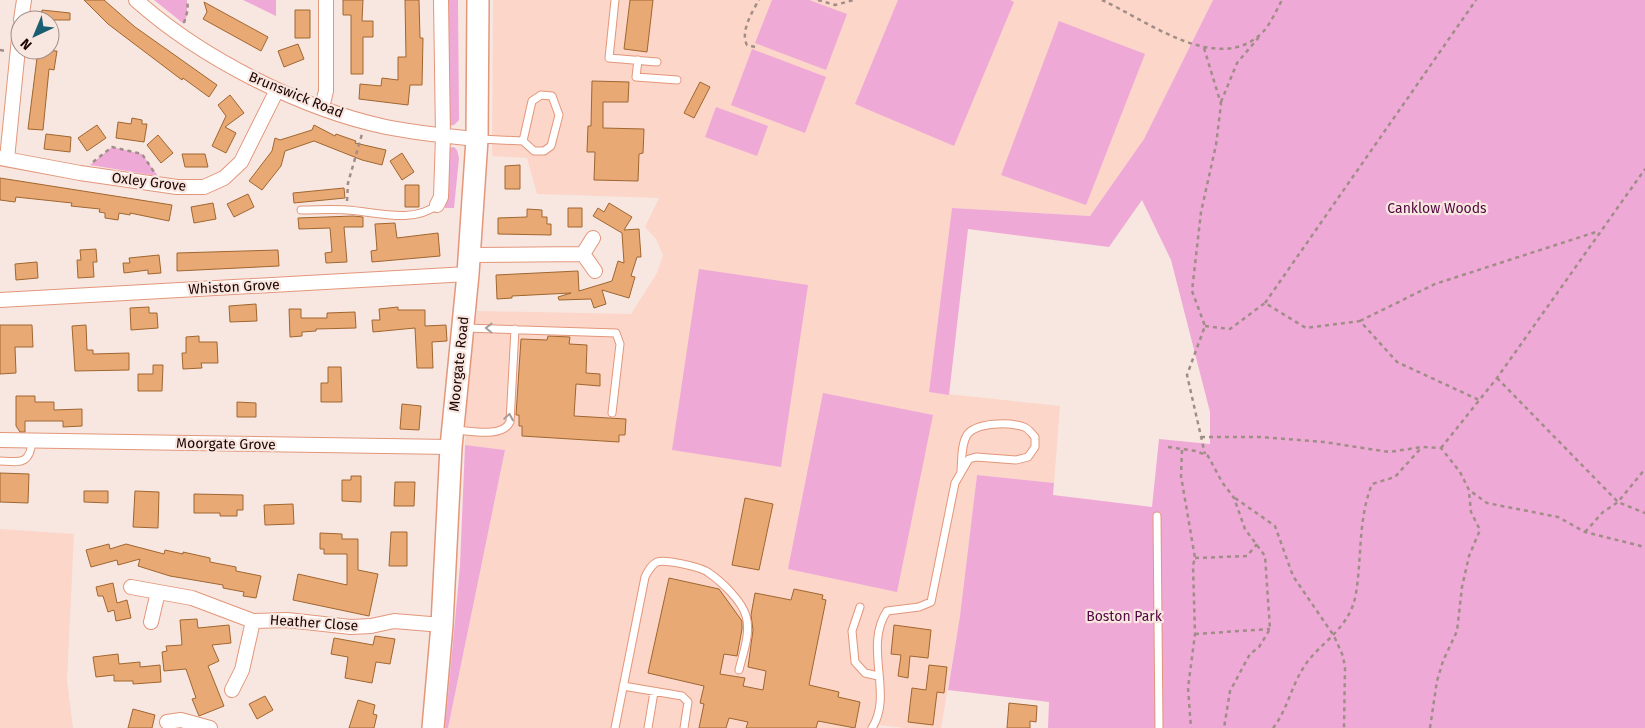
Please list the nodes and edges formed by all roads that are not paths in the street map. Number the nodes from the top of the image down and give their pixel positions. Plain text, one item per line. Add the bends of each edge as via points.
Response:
1 (136, 0) edge
2 (326, 0) edge
3 (441, 0) edge
4 (478, 0) edge
5 (615, 0) edge
6 (16, 60) edge
7 (638, 60) junction
8 (657, 62) dead end
9 (677, 80) dead end
10 (277, 90) junction
11 (322, 107) junction
12 (443, 136) junction
13 (477, 139) junction
14 (523, 141) junction
15 (3, 159) edge
16 (437, 205) joint
17 (301, 210) dead end
18 (593, 238) dead end
19 (584, 254) junction
20 (469, 264) junction
21 (595, 271) dead end
22 (0, 300) edge
23 (463, 328) junction
24 (516, 329) junction
25 (612, 413) dead end
26 (452, 439) junction
27 (0, 440) edge
28 (32, 441) junction
29 (0, 461) edge
30 (961, 470) junction
31 (1157, 516) dead end
32 (131, 587) dead end
33 (158, 592) junction
34 (860, 607) dead end
35 (253, 621) junction
36 (151, 622) dead end
37 (442, 624) junction
38 (739, 670) dead end
39 (878, 676) junction
40 (624, 686) junction
41 (232, 690) dead end
42 (654, 692) junction
43 (167, 722) dead end
44 (210, 728) edge
45 (433, 728) edge
46 (615, 728) edge
47 (648, 728) edge
48 (684, 728) edge
49 (872, 728) edge
50 (1159, 728) edge

1 - 10 street, Brunswick Road via 180,35
2 - 11 street via 326,91
3 - 12 street
4 - 13 main road, Moorgate Road
5 - 7 lane via 608,58
6 - 15 street
7 - 8 lane
7 - 9 lane via 636,77
10 - 11 street, Brunswick Road
10 - 15 street, Oxley Grove via 251,145 232,172 204,187 164,185
11 - 12 street, Brunswick Road via 365,122
12 - 13 street, Brunswick Road
12 - 16 street via 441,197
13 - 14 lane
13 - 20 main road, Moorgate Road
14 - 14 lane via 532,101 542,95 552,96 559,116 551,146 544,151 534,151
16 - 17 lane via 424,213 404,215
18 - 19 street
19 - 20 street, Whiston Grove
19 - 21 street
20 - 22 street, Whiston Grove
20 - 23 main road, Moorgate Road
24 -> 23 lane
23 - 26 main road, Moorgate Road
24 - 25 lane via 616,334 620,344
26 -> 24 lane via 507,428
26 - 28 street, Moorgate Grove
26 - 37 main road, Moorgate Road
27 - 28 street, Moorgate Grove
28 - 29 lane via 25,460
30 - 30 lane via 969,459 976,457 1016,460 1028,456 1034,447 1035,437 1025,427 994,424 978,427 968,434 962,448
30 - 39 lane via 955,483 931,602 919,608 888,611 882,619 878,637
31 - 50 lane
32 - 33 street, Heather Close
33 - 35 street, Heather Close via 192,598
33 - 36 street
34 - 39 lane via 852,631 855,662 865,673
35 - 37 street, Heather Close via 287,620 361,628 394,620
35 - 41 street via 248,652
37 - 45 main road, Moorgate Road
38 - 40 lane via 747,629 746,615 736,600 707,571 666,561 656,563 645,577
39 - 49 lane via 880,712
40 - 42 lane
40 - 46 lane
42 - 47 lane
42 - 48 lane via 682,696 688,702
43 - 44 street via 181,720

